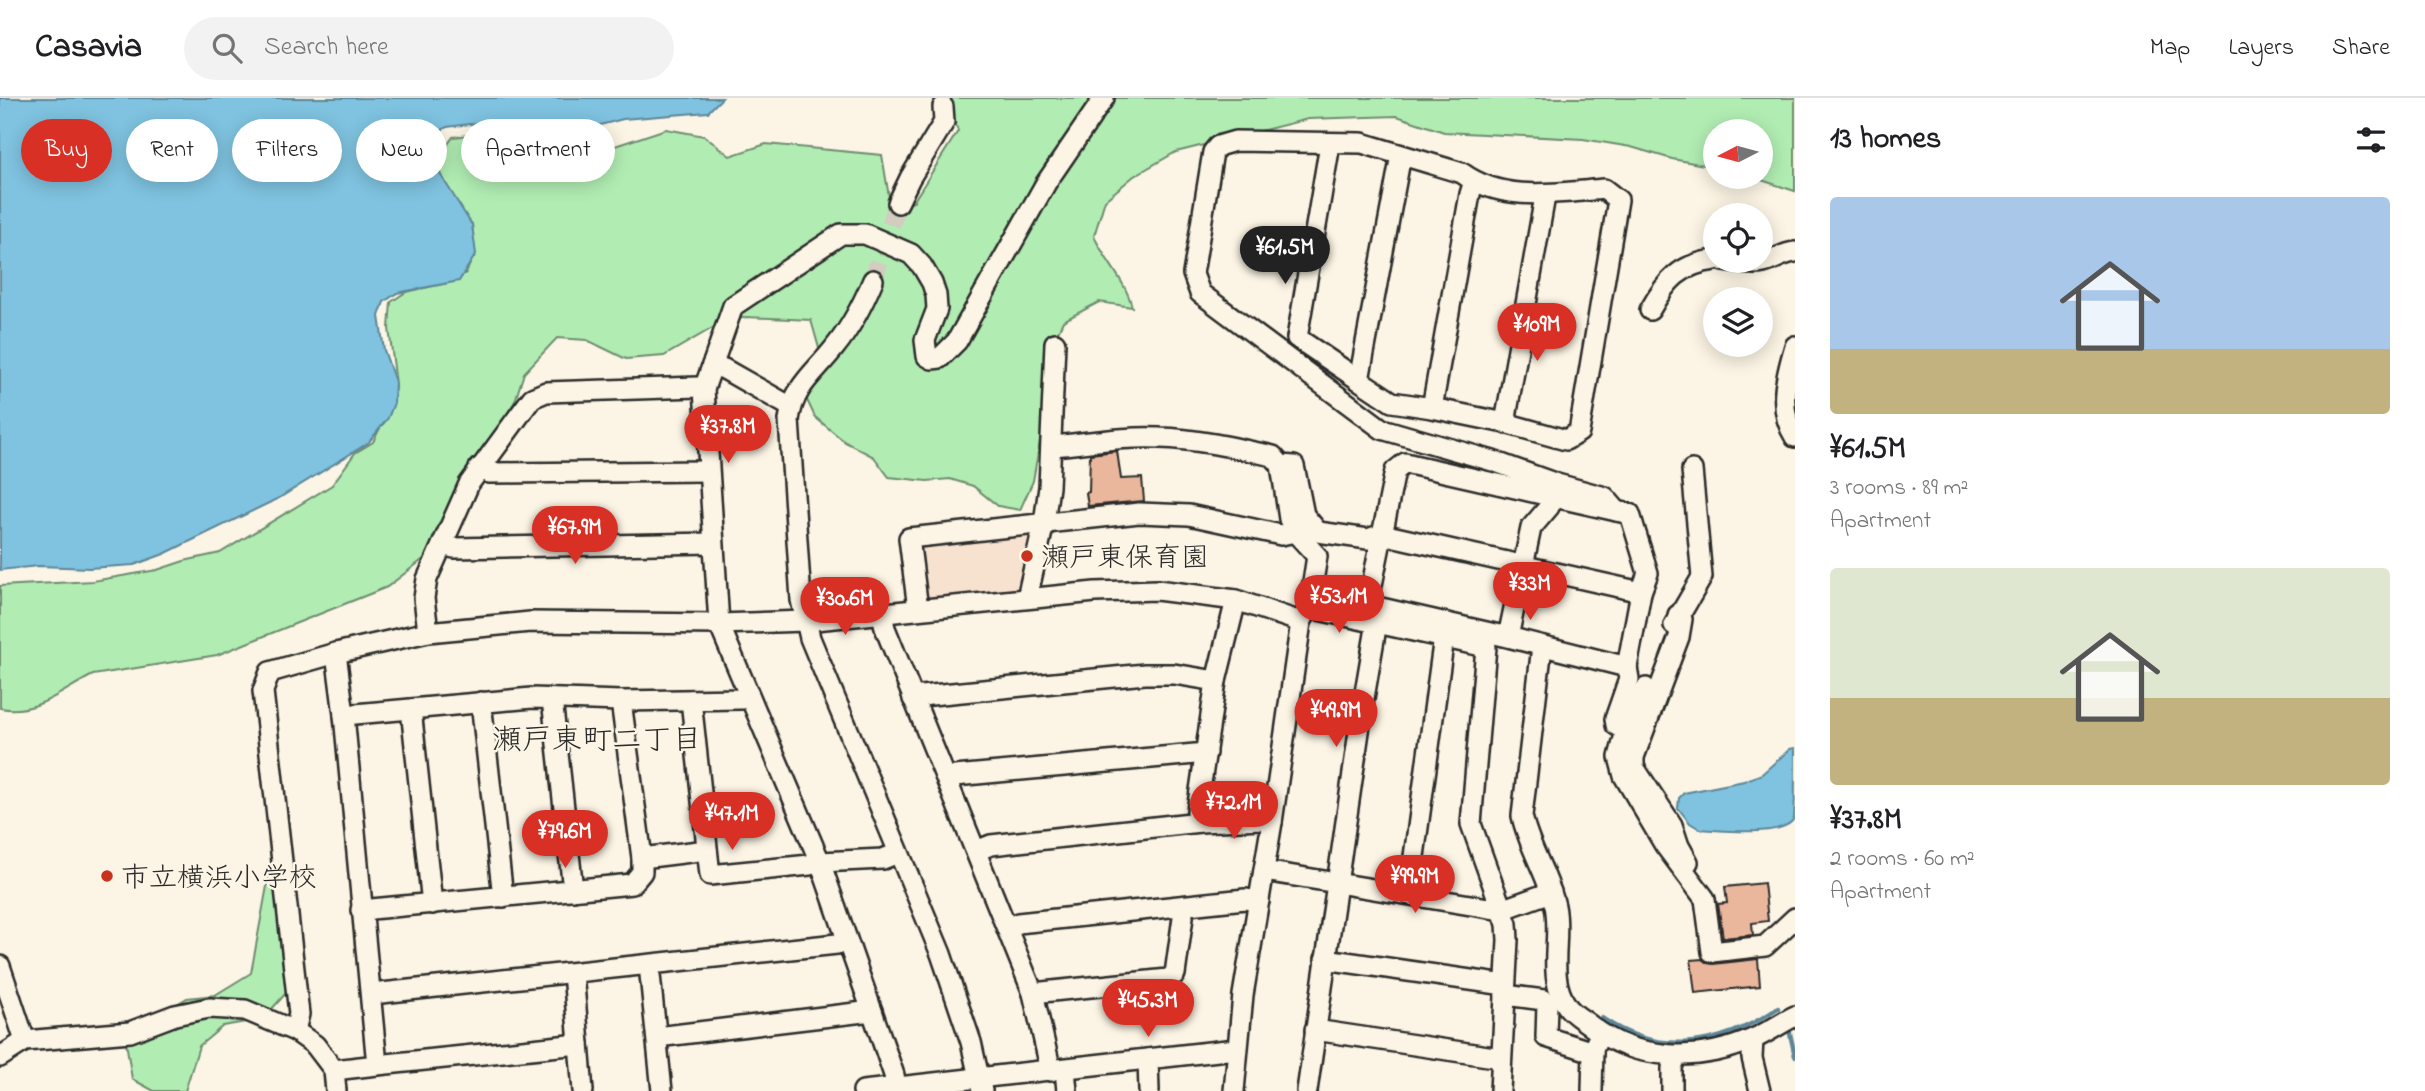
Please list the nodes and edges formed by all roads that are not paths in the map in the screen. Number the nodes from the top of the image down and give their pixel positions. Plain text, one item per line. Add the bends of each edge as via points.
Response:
1 (1104, 98) edge
2 (943, 107) dead end
3 (1330, 144) junction
4 (1401, 156) junction
5 (1474, 181) junction
6 (1544, 194) junction
7 (898, 203) tunnel mouth
8 (1795, 252) edge
9 (1773, 259) edge
10 (1703, 261) edge
11 (873, 280) tunnel mouth
12 (1650, 310) dead end
13 (1055, 343) dead end
14 (1795, 346) edge
15 (712, 365) junction
16 (1359, 380) junction
17 (704, 389) junction
18 (790, 407) junction
19 (1432, 408) junction
20 (1506, 423) junction
21 (1795, 437) edge
22 (1052, 446) junction
23 (1281, 465) junction
24 (479, 468) junction
25 (1692, 470) dead end
26 (708, 471) junction
27 (1553, 497) junction
28 (1616, 511) junction
29 (1044, 523) junction
30 (1295, 532) junction
31 (1382, 534) junction
32 (713, 543) junction
33 (443, 545) junction
34 (1522, 564) junction
35 (1641, 592) junction
36 (1027, 597) junction
37 (1236, 600) junction
38 (918, 609) junction
39 (882, 613) junction
40 (1305, 615) junction
41 (1678, 615) junction
42 (805, 621) junction
43 (1377, 622) junction
44 (719, 624) junction
45 (428, 632) junction
46 (1444, 637) junction
47 (1508, 637) junction
48 (1542, 646) junction
49 (336, 653) junction
50 (1627, 667) junction
51 (1216, 681) junction
52 (749, 695) junction
53 (552, 699) junction
54 (913, 699) junction
55 (691, 700) junction
56 (621, 701) junction
57 (481, 702) junction
58 (411, 709) junction
59 (344, 715) junction
60 (1626, 732) junction
61 (1206, 753) junction
62 (947, 781) junction
63 (1200, 822) junction
64 (1272, 822) junction
65 (707, 850) junction
66 (976, 850) junction
67 (898, 853) junction
68 (642, 858) junction
69 (820, 862) junction
70 (1264, 872) junction
71 (1337, 883) junction
72 (573, 890) junction
73 (1551, 892) junction
74 (1409, 893) junction
75 (503, 897) junction
76 (1704, 899) junction
77 (1259, 901) junction
78 (432, 904) junction
79 (1182, 906) junction
80 (361, 910) junction
81 (1501, 910) junction
82 (1795, 918) edge
83 (1008, 930) junction
84 (846, 942) junction
85 (1325, 959) junction
86 (649, 965) junction
87 (0, 966) edge
88 (573, 973) junction
89 (1505, 990) junction
90 (1033, 993) junction
91 (372, 994) junction
92 (872, 1011) junction
93 (1795, 1016) edge
94 (1315, 1030) junction
95 (295, 1031) junction
96 (1601, 1034) junction
97 (657, 1037) junction
98 (1753, 1039) junction
99 (25, 1041) junction
100 (579, 1044) junction
101 (1236, 1049) junction
102 (1593, 1052) junction
103 (1676, 1056) junction
104 (0, 1057) edge
105 (1501, 1058) junction
106 (1148, 1059) junction
107 (377, 1065) junction
108 (334, 1070) junction
109 (1058, 1070) junction
110 (981, 1084) edge
111 (895, 1088) junction
112 (336, 1091) edge
113 (583, 1091) edge
114 (662, 1091) edge
115 (863, 1091) edge
116 (1067, 1091) edge
117 (1149, 1091) edge
118 (1234, 1091) edge
119 (1307, 1091) edge
120 (1500, 1091) edge
121 (1592, 1091) edge
122 (1672, 1091) edge
123 (1760, 1091) edge

1 - 15 street via 1046,183 957,341 940,358 926,356 925,340 937,309 936,295 922,266 911,254 865,234 841,234 733,306
2 - 7 street via 944,122
3 - 4 street via 1362,143
3 - 16 street via 1297,338
3 - 28 street via 1235,141 1218,146 1213,152 1193,274 1200,293 1382,429 1605,497
4 - 5 street via 1462,173
4 - 16 street
5 - 6 street via 1510,192
5 - 19 street
6 - 20 street
6 - 20 street via 1604,189 1618,200 1578,432 1566,440
8 - 9 street
10 - 12 street via 1677,272
11 - 18 street via 858,315 801,385
13 - 22 street
14 - 21 street via 1784,392
15 - 17 street
15 - 18 street
16 - 19 street via 1392,402
17 - 24 street via 546,392 531,398
17 - 26 street
18 - 42 street
19 - 20 street
22 - 23 street via 1162,438 1273,456
22 - 29 street
23 - 30 street
23 - 31 street via 1294,466 1304,515 1318,532 1368,539
24 - 26 street via 489,472
24 - 33 street
25 - 41 street via 1702,577
26 - 32 street
27 - 28 street
27 - 31 street via 1405,463 1395,471
27 - 34 street via 1531,528
28 - 35 street via 1629,514 1648,573
29 - 30 street via 1139,513 1189,515 1281,535
29 - 36 street
29 - 38 street via 909,538
30 - 40 street via 1317,555
31 - 34 street
31 - 47 street via 1368,605
32 - 33 street
32 - 44 street
33 - 45 street via 427,579
34 - 35 street
34 - 47 street
35 - 50 street
36 - 37 street via 1157,590
36 - 38 street
37 - 40 street
37 - 51 street
38 - 39 street
39 - 42 street
39 - 54 street
40 - 43 street
40 - 64 street
41 - 60 street
41 - 76 street via 1682,619 1679,637 1633,757 1634,767 1672,825
42 - 44 street
42 - 67 street
43 - 46 street
43 - 71 street
44 - 45 street via 530,622
44 - 52 street
45 - 49 street
46 - 74 street
46 - 81 street via 1486,647 1471,824
47 - 48 street
48 - 50 street
48 - 73 street via 1522,816
49 - 59 street
49 - 95 street via 270,672 263,691 299,1014
50 - 60 street via 1629,679 1615,719
51 - 54 street via 1145,674
51 - 61 street
52 - 55 street
52 - 69 street
53 - 56 street
53 - 57 street
53 - 72 street
54 - 62 street
55 - 56 street
55 - 65 street
56 - 68 street
57 - 58 street
57 - 75 street
58 - 59 street
58 - 78 street
59 - 80 street
60 - 76 street via 1619,757 1624,776 1664,844
61 - 62 street via 955,776
61 - 63 street via 1197,811
62 - 66 street
63 - 64 street
63 - 66 street
64 - 70 street
65 - 68 street
65 - 69 street via 710,875
66 - 83 street
67 - 69 street via 883,859
67 - 110 street via 941,954
68 - 72 street via 642,872 632,884
69 - 84 street
70 - 71 street
70 - 77 street
71 - 74 street
71 - 85 street
72 - 75 street
73 - 81 street
73 - 96 street via 1560,988 1567,1007
74 - 81 street
75 - 78 street
76 - 82 street via 1712,952 1765,946
77 - 79 street
77 - 101 street
78 - 80 street
79 - 83 street via 1018,923
79 - 90 street via 1175,974 1168,979
80 - 91 street
81 - 89 street via 1508,940
83 - 90 street
84 - 86 street
84 - 92 street
85 - 89 street
85 - 94 street
86 - 88 street
86 - 97 street
87 - 99 street
88 - 91 street
88 - 100 street
89 - 102 street via 1544,1000 1546,1037
89 - 105 street
90 - 109 street
91 - 107 street
92 - 97 street
92 - 111 street
93 - 98 street
94 - 105 street
94 - 119 street
95 - 99 street via 245,1010 209,1008 130,1032
95 - 108 street via 315,1045
96 - 102 street
96 - 103 street via 1642,1052
97 - 114 street
98 - 103 street
98 - 123 street via 1752,1058
99 - 104 street
100 - 107 street
100 - 113 street
101 - 106 street
101 - 118 street
102 - 121 street
103 - 122 street
105 - 120 street
106 - 109 street
106 - 117 street
107 - 108 street
108 - 112 street
109 - 110 street
109 - 116 street
110 - 111 street
111 - 115 street

